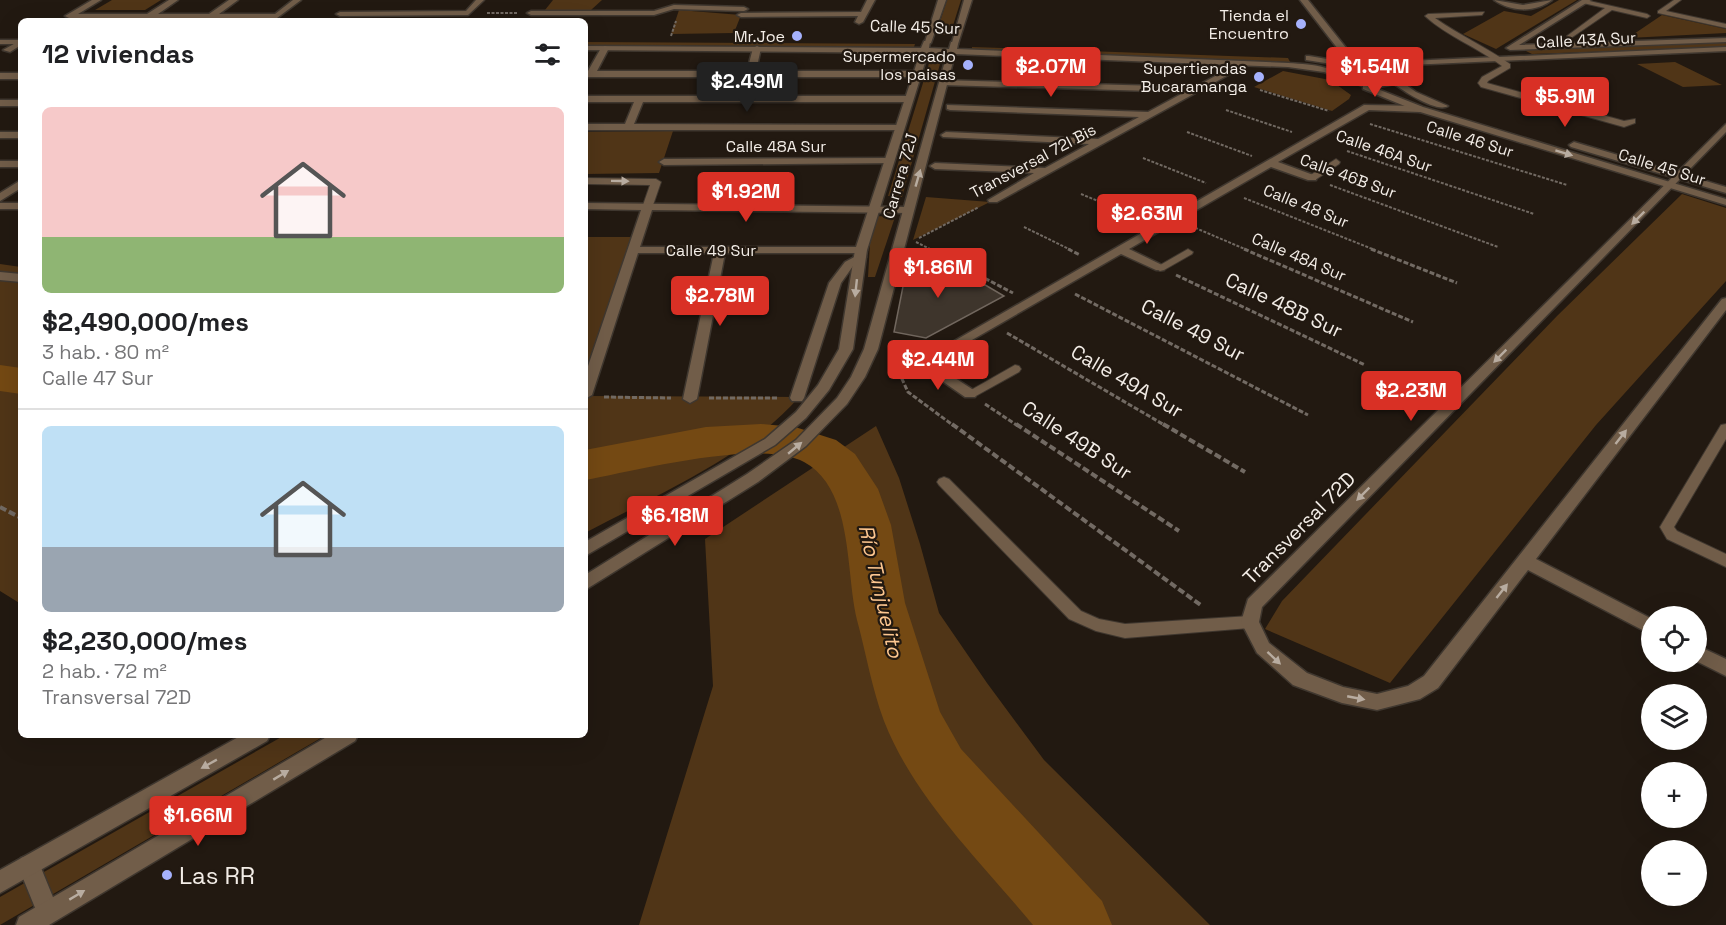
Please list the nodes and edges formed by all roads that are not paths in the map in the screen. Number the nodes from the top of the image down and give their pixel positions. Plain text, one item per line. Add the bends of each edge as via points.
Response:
1 (98, 0) edge
2 (174, 0) edge
3 (234, 0) edge
4 (297, 0) edge
5 (480, 0) edge
6 (750, 0) edge
7 (871, 0) edge
8 (942, 0) edge
9 (968, 0) edge
10 (1304, 0) edge
11 (1498, 0) edge
12 (1548, 0) edge
13 (1678, 0) edge
14 (1586, 1) edge
15 (349, 7) dead end
16 (408, 7) dead end
17 (601, 7) dead end
18 (1610, 8) junction
19 (742, 12) junction
20 (593, 13) junction
21 (1482, 13) dead end
22 (340, 14) junction
23 (401, 14) junction
24 (864, 14) junction
25 (69, 16) junction
26 (149, 16) junction
27 (211, 16) junction
28 (1647, 16) dead end
29 (65, 18) edge
30 (335, 18) edge
31 (527, 18) edge
32 (859, 22) dead end
33 (1726, 26) edge
34 (1533, 33) junction
35 (1569, 37) dead end
36 (588, 40) edge
37 (1726, 40) edge
38 (0, 42) edge
39 (18, 42) edge
40 (18, 43) edge
41 (1635, 43) junction
42 (926, 46) junction
43 (1564, 46) junction
44 (588, 48) edge
45 (606, 48) junction
46 (757, 48) junction
47 (953, 48) junction
48 (1726, 49) edge
49 (4, 50) edge
50 (1651, 52) junction
51 (1498, 58) junction
52 (1448, 61) junction
53 (1246, 63) junction
54 (1356, 65) junction
55 (588, 74) edge
56 (751, 74) junction
57 (917, 74) junction
58 (0, 76) edge
59 (18, 76) edge
60 (1347, 78) junction
61 (1395, 78) junction
62 (1485, 79) junction
63 (943, 82) junction
64 (1362, 85) junction
65 (736, 87) junction
66 (595, 89) edge
67 (1196, 90) junction
68 (640, 99) junction
69 (909, 99) junction
70 (0, 103) edge
71 (18, 103) edge
72 (950, 107) dead end
73 (1367, 107) junction
74 (1420, 109) junction
75 (1150, 115) junction
76 (588, 127) edge
77 (628, 127) junction
78 (900, 127) junction
79 (1726, 128) edge
80 (0, 135) edge
81 (18, 135) edge
82 (946, 135) dead end
83 (1100, 142) junction
84 (889, 160) junction
85 (664, 162) dead end
86 (1336, 162) dead end
87 (1270, 163) junction
88 (0, 164) edge
89 (18, 164) edge
90 (935, 166) dead end
91 (1047, 171) junction
92 (1312, 178) joint
93 (588, 181) edge
94 (1675, 181) junction
95 (18, 185) edge
96 (1726, 190) edge
97 (0, 198) edge
98 (993, 200) road end
99 (1726, 202) edge
100 (0, 206) edge
101 (18, 206) edge
102 (588, 206) edge
103 (647, 208) junction
104 (873, 209) junction
105 (908, 210) junction
106 (1120, 249) junction
107 (632, 250) junction
108 (720, 250) junction
109 (1188, 252) dead end
110 (860, 253) junction
111 (1160, 268) joint
112 (0, 276) edge
113 (18, 278) edge
114 (1726, 302) edge
115 (1015, 369) dead end
116 (970, 394) joint
117 (591, 396) edge
118 (797, 398) road end
119 (690, 399) road end
120 (1726, 428) edge
121 (944, 483) dead end
122 (588, 548) edge
123 (1525, 561) junction
124 (1726, 561) edge
125 (588, 581) edge
126 (1250, 622) junction
127 (1641, 622) edge
128 (1707, 658) edge
129 (1726, 668) edge
130 (255, 738) edge
131 (343, 738) edge
132 (29, 866) junction
133 (0, 882) edge
134 (50, 919) edge
135 (27, 925) edge

1 - 25 street
2 - 26 street
3 - 27 street
4 - 27 street via 277,16
5 - 23 street via 468,13
6 - 19 street
7 - 24 street
8 - 42 street, Carrera 72J
9 - 47 street, Carrera 72J
10 - 54 street
11 - 12 street via 1518,8 1531,8
13 - 33 lane via 1660,12
14 - 18 lane
14 - 34 street
15 - 22 street
16 - 23 street
17 - 20 street
18 - 28 lane
18 - 35 lane
19 - 20 street via 674,7 654,14
19 - 24 street
20 - 31 street via 534,10
21 - 51 lane via 1428,16
22 - 23 street
22 - 30 street
24 - 32 street
25 - 26 street
25 - 29 street
26 - 27 street
34 - 43 street
34 - 43 street, Calle 43A Sur via 1510,48
36 - 42 street, Calle 45 Sur via 850,39
37 - 41 street, Calle 43A Sur
38 - 39 street
40 - 49 street
41 - 43 street, Calle 43A Sur
41 - 50 street
42 - 46 street, Calle 45 Sur
42 - 47 street, Calle 45 Sur
42 - 57 street, Carrera 72J
44 - 45 street, Calle 45 Sur
45 - 46 street, Calle 45 Sur
45 - 55 street
46 - 56 street
47 - 53 street, Calle 45 Sur
47 - 54 street, Calle 45 Sur via 1299,57
47 - 63 street, Carrera 72J
48 - 50 street, Calle 43A Sur
50 - 51 street, Calle 43A Sur
51 - 52 street, Calle 43A Sur
51 - 62 lane via 1507,66
52 - 54 street, Calle 43A Sur
52 - 61 street, Calle 43A Sur via 1422,65
53 - 60 street, Calle 45 Sur via 1306,66
53 - 67 street, Transversal 72I Bis
54 - 60 street via 1341,68 1340,73
54 - 61 street, Calle 45 Sur via 1380,68
55 - 66 street
56 - 57 street
56 - 65 street
57 - 69 street, Carrera 72J
58 - 59 street
60 - 61 street, Calle 43A Sur via 1377,84
60 - 64 street, Calle 45 Sur
61 - 94 street, Calle 45 Sur via 1406,90 1440,105
62 - 62 lane via 1629,119 1632,121 1624,124 1484,85
63 - 67 street
105 -> 63 street, Carrera 72J
64 - 73 street via 1369,97
64 - 74 street, Calle 45 Sur
65 - 66 street
65 - 68 street
65 - 69 street
66 - 68 street
67 - 75 street, Transversal 72I Bis
68 - 77 street
69 - 78 street, Carrera 72J
70 - 71 street
72 - 75 street
73 - 74 street
73 - 87 street
74 -> 94 street, Calle 45 Sur
75 - 83 street, Transversal 72I Bis
76 - 77 street
77 - 78 street
78 - 84 street, Carrera 72J
79 - 94 street, Transversal 72D
80 - 81 street
82 - 83 street
83 - 91 street, Transversal 72I Bis
84 - 85 street, Calle 48A Sur
84 - 104 street, Carrera 72J
86 - 92 lane
87 - 92 street, Calle 46B Sur
87 - 106 street
88 - 89 street
90 - 91 street
91 - 98 street, Transversal 72I Bis
93 -> 103 lane via 656,182
94 - 96 street, Calle 45 Sur
94 - 99 street, Calle 45 Sur
94 -> 126 street, Transversal 72D via 1270,587 1254,604
95 - 97 street
100 - 101 street
102 - 103 street
103 - 104 street
103 - 107 street
104 - 105 street
104 - 110 street, Carrera 72J
125 -> 105 street, Carrera 72J via 747,482 790,453 824,423 864,367
106 - 111 street
106 - 116 street via 923,363
107 - 108 street, Calle 49 Sur
107 - 117 street
108 - 110 street, Calle 49 Sur
108 - 119 street
109 - 111 lane
110 - 118 street, Carrera 72J via 835,283
110 -> 122 street, Carrera 72J via 850,334 842,357 801,415 770,442
112 - 113 street
123 -> 114 street
115 - 116 lane
120 - 124 lane via 1667,527 1672,535
121 - 126 lane via 1075,615 1096,625 1125,631
126 -> 123 street via 1263,648 1300,679 1342,695 1377,702 1413,693 1431,682
123 - 127 street
128 - 129 street
130 -> 132 street
134 -> 131 street
132 - 133 street
132 - 134 street
134 - 135 street

